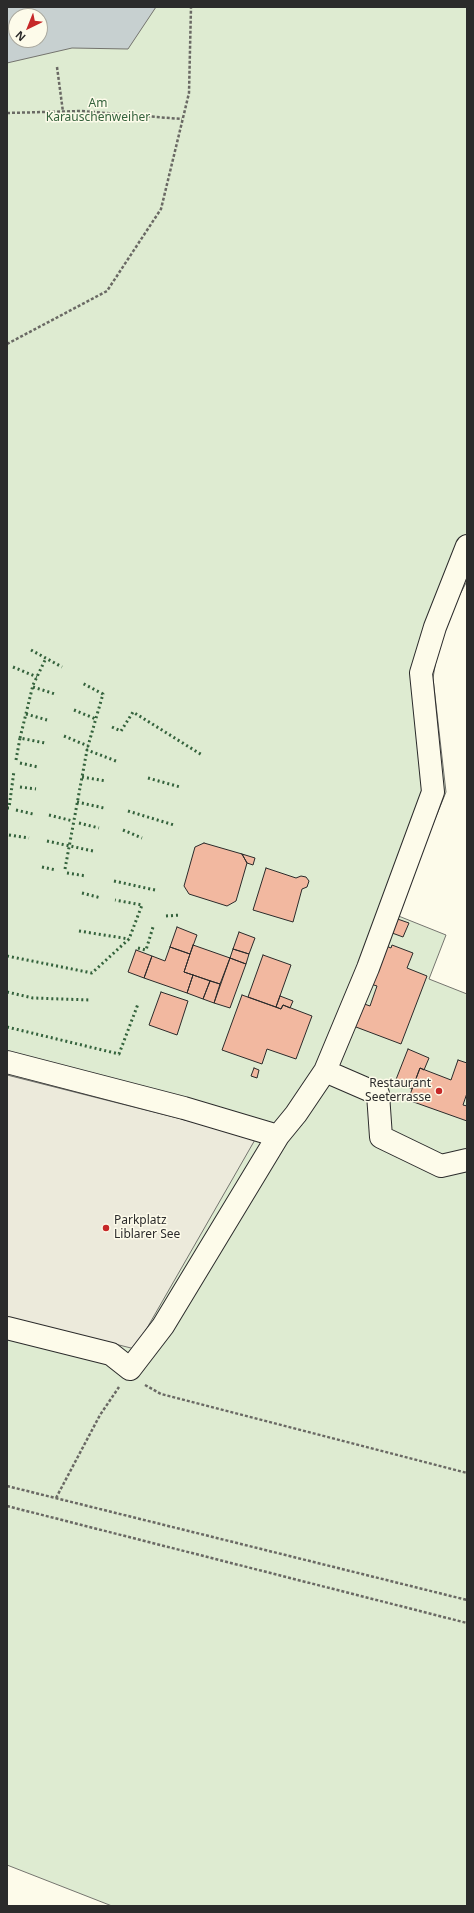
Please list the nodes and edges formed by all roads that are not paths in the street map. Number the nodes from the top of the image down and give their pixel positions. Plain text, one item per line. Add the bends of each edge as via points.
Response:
1 (467, 546) edge
2 (7, 1062) edge
3 (324, 1071) junction
4 (278, 1136) junction
5 (467, 1160) edge
6 (7, 1328) edge

1 - 3 lane via 435,627 422,673 433,792 368,968
2 - 4 lane via 184,1108
3 - 4 lane
3 - 5 lane via 378,1094 382,1137 441,1166
4 - 6 lane via 163,1326 130,1369 111,1354

